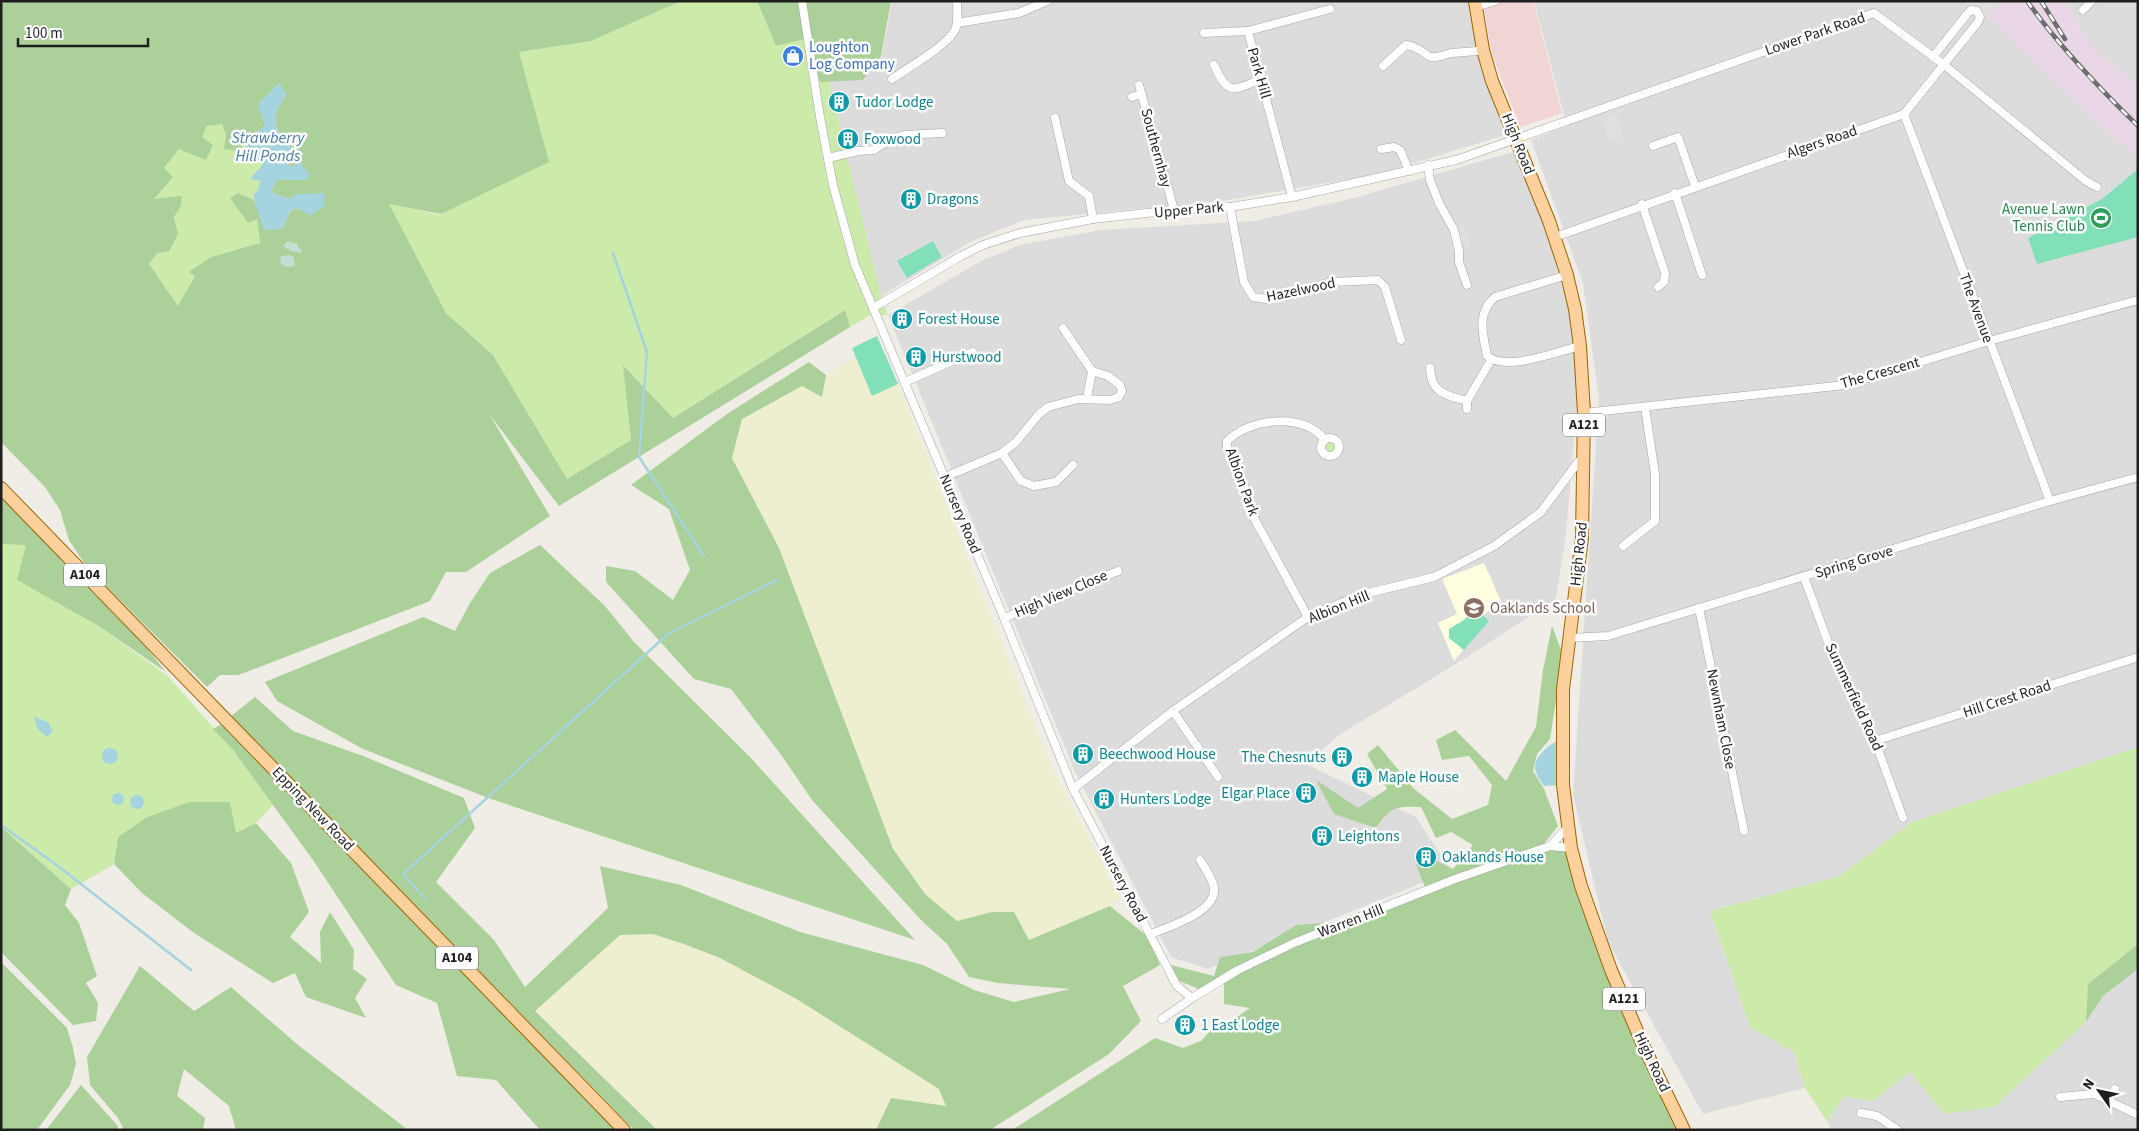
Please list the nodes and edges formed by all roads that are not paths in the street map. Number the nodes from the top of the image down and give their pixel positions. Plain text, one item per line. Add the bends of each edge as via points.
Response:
1 (802, 1) edge
2 (957, 1) edge
3 (1047, 1) edge
4 (1495, 1) edge
5 (2092, 1) edge
6 (1475, 4) edge
7 (1330, 9) dead end
8 (2083, 10) dead end
9 (957, 23) junction
10 (1248, 31) junction
11 (1204, 33) dead end
12 (1484, 50) junction
13 (1933, 57) junction
14 (1943, 64) junction
15 (1214, 65) dead end
16 (1383, 66) dead end
17 (892, 79) dead end
18 (1262, 79) junction
19 (1139, 85) dead end
20 (1142, 94) junction
21 (1132, 97) dead end
22 (1904, 114) junction
23 (1056, 118) dead end
24 (942, 133) dead end
25 (1516, 138) junction
26 (1653, 146) dead end
27 (1380, 149) dead end
28 (828, 158) junction
29 (1428, 165) junction
30 (1409, 171) junction
31 (1694, 186) junction
32 (2097, 187) dead end
33 (1675, 193) junction
34 (1292, 197) junction
35 (1642, 204) junction
36 (1230, 206) junction
37 (1174, 210) junction
38 (1093, 220) junction
39 (1555, 237) junction
40 (1567, 275) junction
41 (1702, 275) dead end
42 (1467, 285) dead end
43 (1658, 287) dead end
44 (2138, 300) edge
45 (873, 308) junction
46 (1063, 328) dead end
47 (1401, 340) dead end
48 (1988, 341) junction
49 (1580, 346) junction
50 (973, 352) dead end
51 (1491, 360) junction
52 (1430, 368) dead end
53 (1092, 371) junction
54 (905, 382) junction
55 (1087, 398) junction
56 (1645, 407) junction
57 (1584, 413) junction
58 (1325, 440) dead end
59 (1002, 453) junction
60 (1584, 458) junction
61 (1073, 465) dead end
62 (945, 477) junction
63 (2138, 477) edge
64 (1, 488) edge
65 (2050, 501) junction
66 (1623, 546) dead end
67 (1118, 571) dead end
68 (1804, 577) junction
69 (1699, 608) junction
70 (1004, 618) junction
71 (1308, 618) junction
72 (1569, 638) junction
73 (2138, 657) edge
74 (1174, 711) junction
75 (1875, 741) junction
76 (1218, 777) dead end
77 (1073, 789) junction
78 (1903, 818) dead end
79 (1568, 827) junction
80 (1744, 831) dead end
81 (1550, 846) junction
82 (1571, 848) junction
83 (1200, 860) dead end
84 (1150, 934) junction
85 (1192, 998) junction
86 (1162, 1019) dead end
87 (2115, 1089) dead end
88 (2060, 1097) dead end
89 (2109, 1100) junction
90 (1862, 1113) dead end
91 (2138, 1115) edge
92 (624, 1130) edge
93 (1684, 1130) edge
94 (1898, 1130) edge

1 - 28 street, Nursery Road
2 - 9 street
3 - 9 street via 1019,14
4 - 6 street
5 - 8 street
6 - 12 main road, High Road / A121
7 - 10 street, Park Hill
9 - 17 street via 954,32 933,51
10 - 11 street
10 - 18 street, Park Hill
12 - 16 street via 1435,58 1415,47 1406,46
12 - 25 main road, High Road / A121 via 1492,81
13 - 14 street, Lower Park Road
13 - 14 street via 1967,14 1971,10 1977,11 1978,22
13 - 25 street, Lower Park Road via 1874,13
14 - 22 street
14 - 32 street, Lower Park Road via 2086,182
15 - 18 street via 1226,87 1234,88
18 - 34 street, Park Hill
19 - 20 street, Southernhay
20 - 21 street
20 - 37 street, Southernhay
22 - 31 street, Algers Road
22 - 48 street, The Avenue
23 - 38 street via 1069,181 1089,196
24 - 28 street via 904,135 874,150
25 - 29 street, Upper Park via 1456,160
25 - 39 main road, High Road / A121
26 - 31 street via 1678,137
27 - 30 street via 1394,147 1400,150
28 - 45 street, Nursery Road via 855,265
29 - 30 street, Upper Park
29 - 42 street via 1439,203 1454,230
30 - 34 street, Upper Park
31 - 33 street, Algers Road
33 - 35 street, Algers Road
33 - 41 street
34 - 36 street, Upper Park
35 - 39 street, Algers Road
35 - 43 street via 1665,273 1664,282
36 - 37 street, Upper Park
36 - 47 street, Hazelwood via 1244,282 1254,297 1266,299 1331,282 1378,280 1385,287
37 - 38 street, Upper Park
38 - 45 street, Upper Park via 1020,232 983,245
39 - 40 main road, High Road / A121
40 - 49 main road, High Road / A121 via 1576,309
40 - 51 street via 1495,297 1487,304 1482,327 1486,356
44 - 48 street, The Crescent
45 - 54 street, Nursery Road
46 - 53 street
48 - 56 street, The Crescent via 1845,385
48 - 65 street, The Avenue
49 - 51 street via 1514,363
49 - 57 main road, High Road / A121
50 - 54 street
51 - 52 street via 1467,405 1443,395 1430,381
53 - 55 street
53 - 55 street via 1117,382 1121,394 1110,400
54 - 62 street, Nursery Road
55 - 59 street via 1048,407
56 - 57 street, The Crescent
56 - 66 street via 1655,474 1655,521
57 - 60 main road, High Road / A121
58 - 71 street, Albion Park via 1306,425 1293,421 1252,426 1227,441 1255,520
59 - 61 street via 1021,480 1034,486 1056,482
59 - 62 street
60 - 71 street, Albion Hill via 1541,512 1494,546 1434,577 1360,595
60 - 72 main road, High Road / A121 via 1582,538
62 - 70 street, Nursery Road
63 - 65 street, Spring Grove
64 - 92 main road, Epping New Road / A104
65 - 68 street, Spring Grove
67 - 70 street, High View Close
68 - 69 street, Spring Grove
68 - 75 street, Summerfield Road via 1836,664
69 - 72 street, Spring Grove via 1608,636
69 - 80 street, Newnham Close
70 - 77 street, Nursery Road
71 - 74 street, Albion Hill
72 - 79 main road, High Road / A121 via 1562,689 1563,785
73 - 75 street, Hill Crest Road
74 - 76 street
74 - 77 street, Albion Hill
75 - 78 street, Summerfield Road
77 - 84 street, Nursery Road
79 - 81 street, Warren Hill
79 - 82 main road, High Road / A121
81 - 82 street, Warren Hill
81 - 85 street, Warren Hill via 1455,879 1294,943 1238,970
82 - 93 main road, High Road / A121 via 1611,970
83 - 84 street via 1215,891 1204,910
84 - 85 street, Nursery Road via 1177,986
85 - 86 street, Warren Hill
87 - 89 street
88 - 89 street via 2094,1094
89 - 91 street
90 - 94 street via 1877,1116

